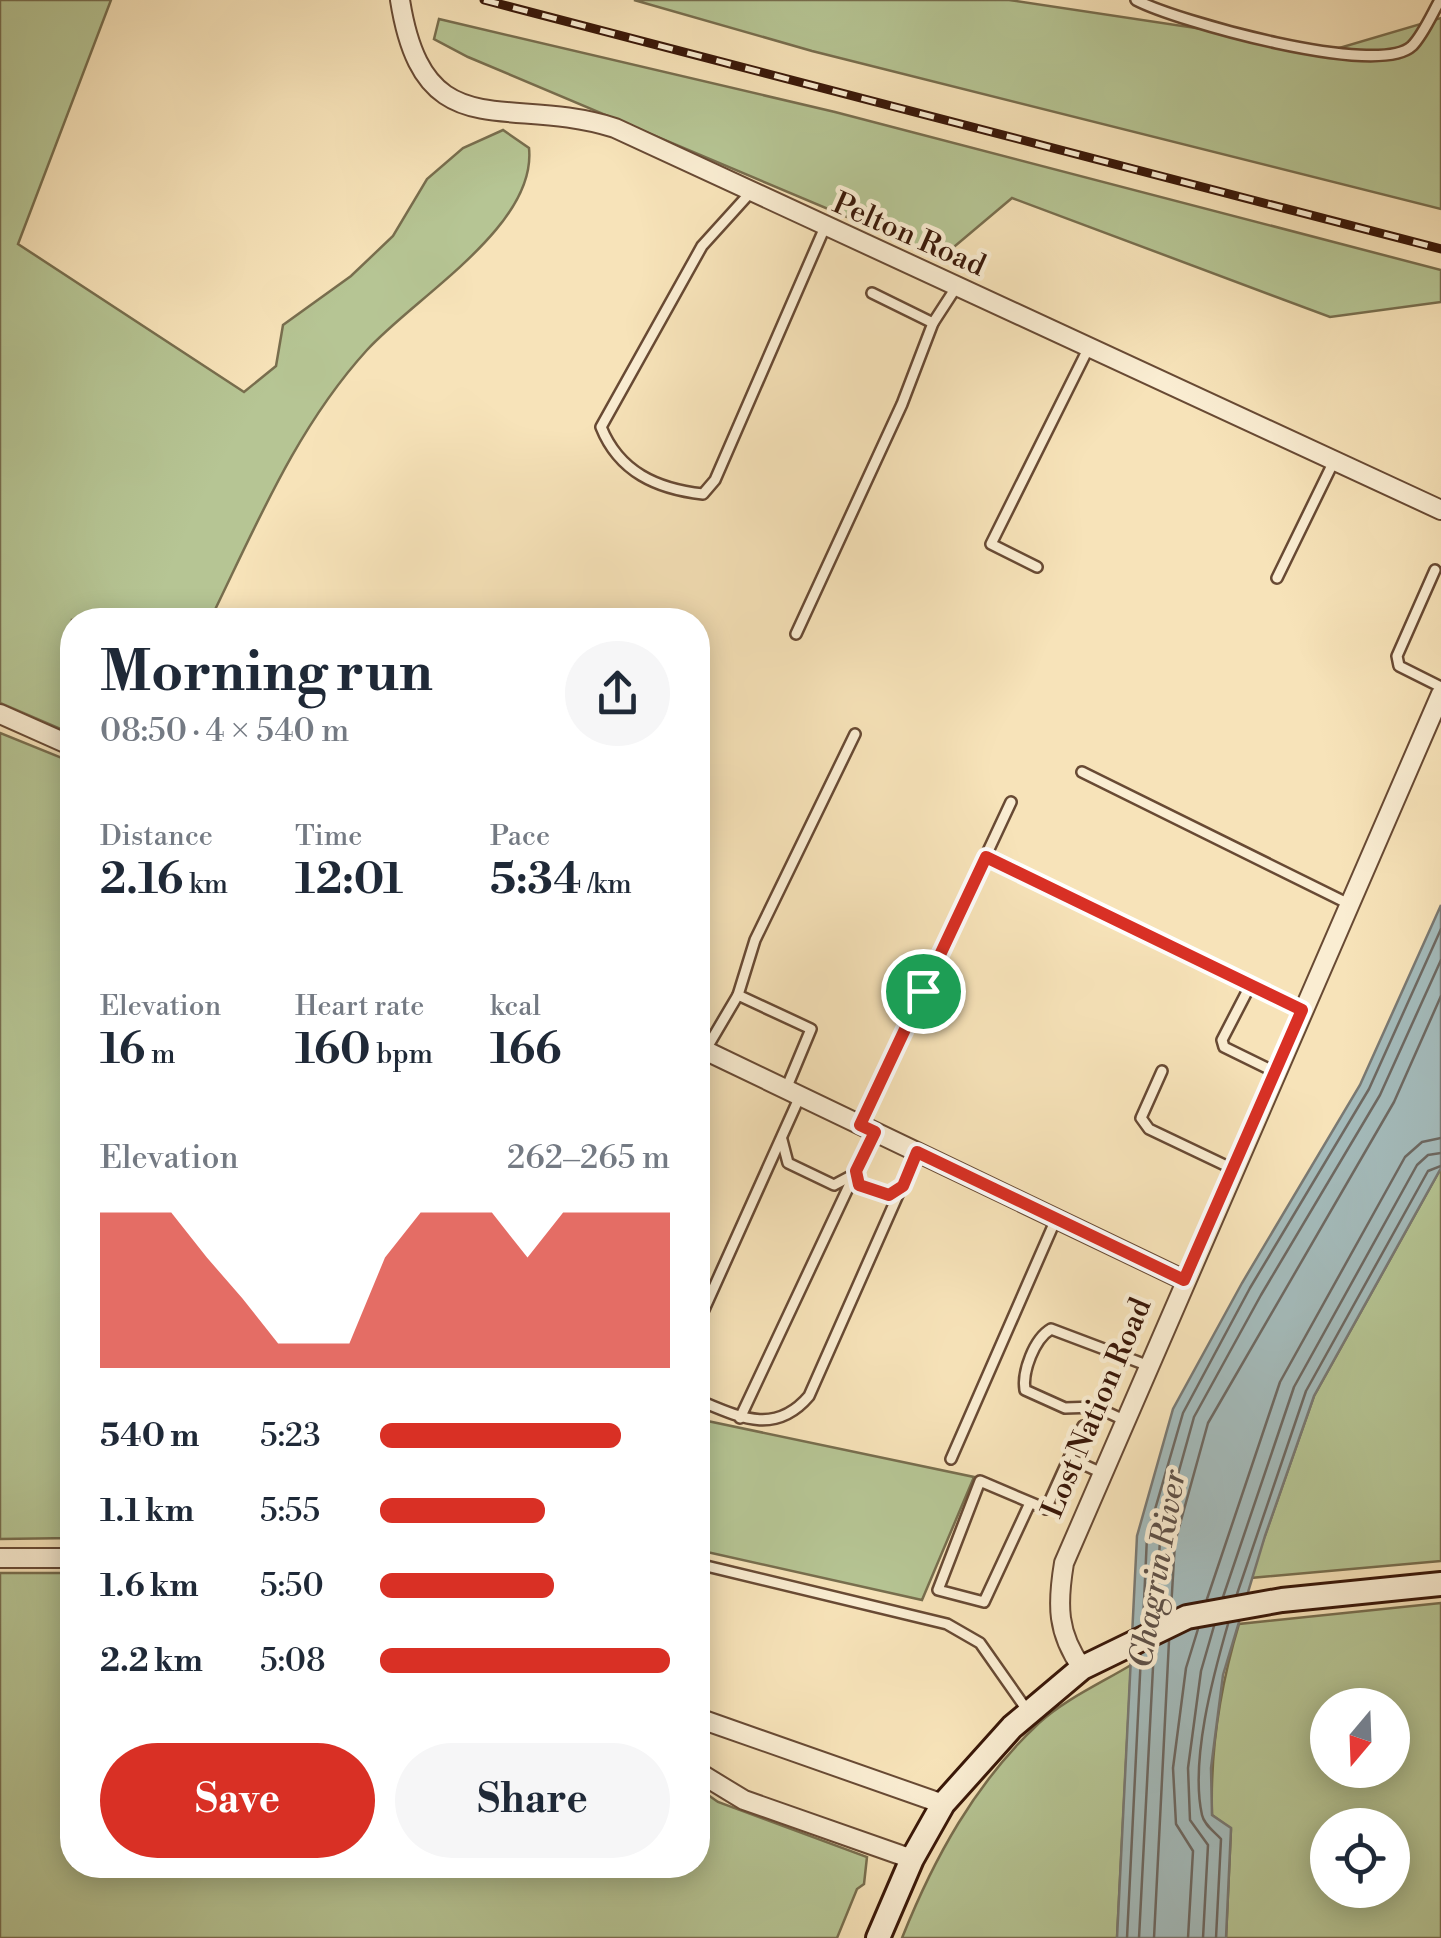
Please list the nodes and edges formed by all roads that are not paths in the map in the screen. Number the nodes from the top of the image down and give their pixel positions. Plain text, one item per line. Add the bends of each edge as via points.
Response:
1 (400, 0) edge
2 (1136, 0) edge
3 (1440, 0) edge
4 (750, 193) junction
5 (825, 227) junction
6 (956, 286) junction
7 (872, 294) dead end
8 (933, 323) junction
9 (1089, 347) junction
10 (1334, 460) junction
11 (1441, 510) edge
12 (1037, 567) dead end
13 (1435, 570) dead end
14 (1277, 578) dead end
15 (796, 634) dead end
16 (1441, 691) edge
17 (0, 714) edge
18 (854, 734) dead end
19 (60, 741) edge
20 (1082, 772) dead end
21 (1011, 802) dead end
22 (986, 857) junction
23 (1349, 904) junction
24 (1251, 984) junction
25 (738, 995) junction
26 (1302, 1010) junction
27 (710, 1037) edge
28 (710, 1053) edge
29 (1162, 1072) dead end
30 (1276, 1072) junction
31 (793, 1093) junction
32 (868, 1129) junction
33 (782, 1136) junction
34 (917, 1152) junction
35 (1233, 1170) junction
36 (856, 1171) junction
37 (903, 1186) junction
38 (1056, 1219) junction
39 (1184, 1280) junction
40 (710, 1295) edge
41 (1148, 1366) junction
42 (710, 1405) edge
43 (740, 1418) junction
44 (1126, 1420) junction
45 (1083, 1426) dead end
46 (1069, 1458) junction
47 (951, 1459) dead end
48 (1102, 1473) junction
49 (1030, 1503) junction
50 (0, 1558) edge
51 (60, 1558) edge
52 (710, 1567) edge
53 (1441, 1584) edge
54 (1082, 1668) junction
55 (1028, 1712) junction
56 (710, 1722) edge
57 (710, 1779) edge
58 (944, 1804) junction
59 (912, 1858) junction
60 (878, 1938) edge

1 - 4 street, Pelton Road via 411,53 436,91 486,110 564,114 615,128
2 - 3 lane via 1163,14 1311,51 1393,55 1411,47
4 - 5 street, Pelton Road
4 - 5 lane via 702,246 601,427 612,453 638,476 672,491 703,494 715,480
5 - 6 street, Pelton Road
6 - 8 lane
6 - 9 street, Pelton Road
7 - 8 lane
8 - 15 lane
9 - 10 street, Pelton Road
9 - 12 lane via 991,544
10 - 11 street, Pelton Road
10 - 14 lane
13 - 16 lane via 1397,656 1399,666
16 - 23 street, Lost Nation Road
17 - 19 street
18 - 25 lane via 755,940
20 - 23 lane
21 - 22 lane
22 - 24 lane
22 - 32 lane
23 - 26 street, Lost Nation Road
24 - 26 lane
24 - 30 lane via 1222,1040 1224,1047
25 - 27 lane
25 - 31 lane via 811,1029
26 - 30 street, Lost Nation Road
28 - 31 street
29 - 35 lane via 1141,1118 1149,1129
30 - 35 street, Lost Nation Road
31 - 32 street
31 - 33 lane
32 - 34 street
32 - 36 lane
33 - 36 lane via 788,1163 834,1185
33 - 40 lane
34 - 37 lane
34 - 38 street
35 - 39 street, Lost Nation Road
36 - 37 lane via 859,1185 880,1194
36 - 43 lane
37 - 43 lane via 809,1396 785,1419
38 - 39 street
38 - 47 lane
39 - 41 street, Lost Nation Road
41 - 44 street, Lost Nation Road
41 - 44 lane via 1051,1329 1023,1377 1025,1390 1065,1408 1096,1406
42 - 43 lane
44 - 48 street, Lost Nation Road
45 - 46 lane
46 - 48 lane
46 - 49 lane via 1046,1509
48 - 54 street, Lost Nation Road via 1064,1563 1057,1602 1061,1630
49 - 49 lane via 980,1481 938,1590 984,1602
50 - 51 street
52 - 55 lane via 958,1629 980,1643
53 - 54 street via 1187,1617
54 - 55 street
55 - 58 street
56 - 58 street
57 - 59 street via 744,1800
58 - 59 street
59 - 60 street

